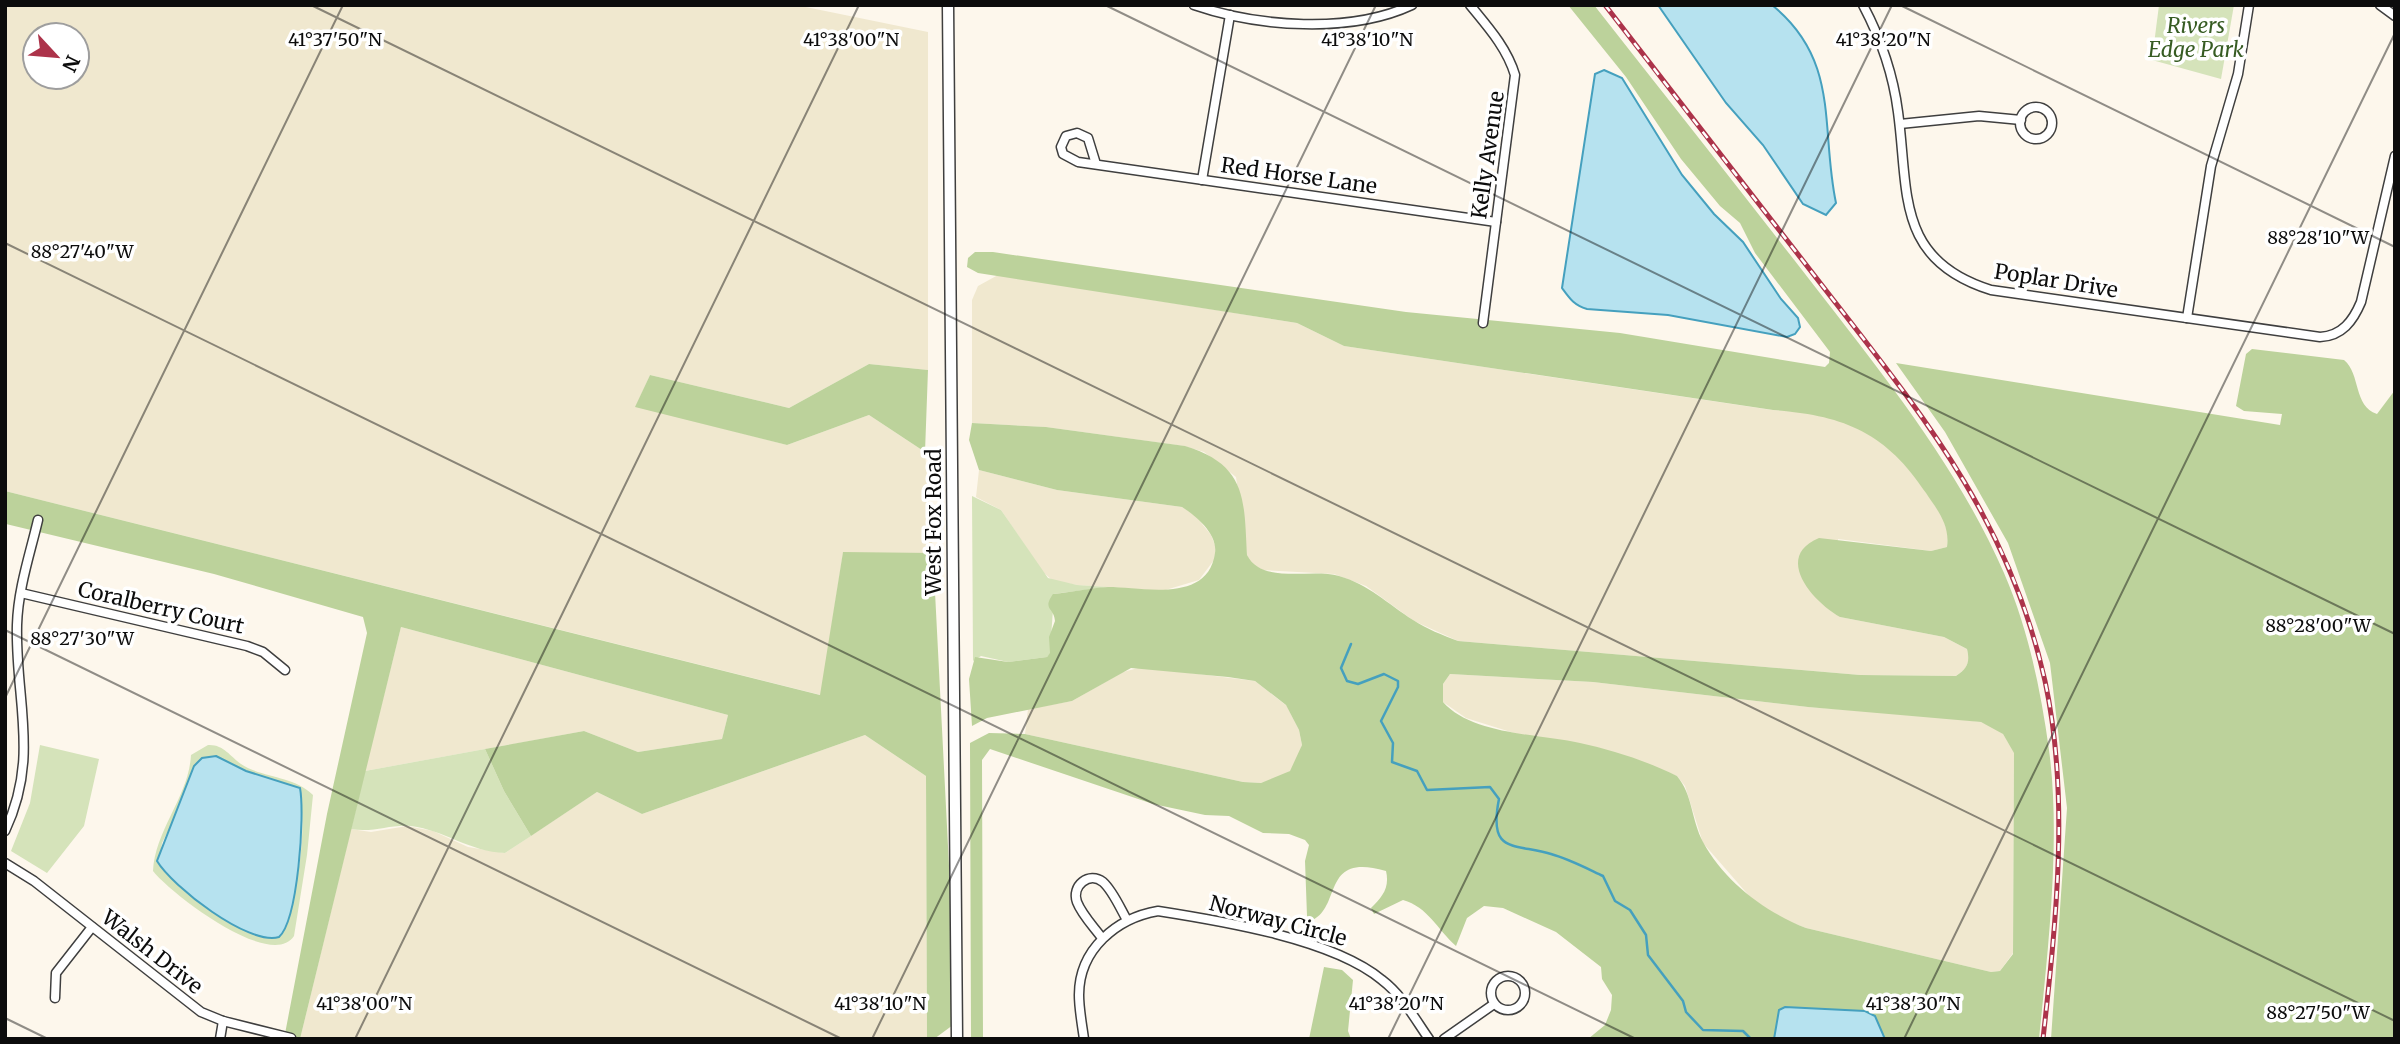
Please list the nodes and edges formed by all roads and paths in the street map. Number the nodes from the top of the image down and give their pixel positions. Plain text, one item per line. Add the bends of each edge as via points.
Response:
1 (948, 5) edge
2 (1194, 5) edge
3 (1412, 5) edge
4 (1470, 5) edge
5 (1863, 5) edge
6 (2249, 5) edge
7 (2380, 5) edge
8 (1230, 15) junction
9 (2395, 16) edge
10 (2021, 120) dead end
11 (1900, 124) junction
12 (2395, 156) edge
13 (1096, 164) junction
14 (1202, 180) junction
15 (1496, 222) junction
16 (2188, 318) junction
17 (1483, 323) dead end
18 (38, 520) dead end
19 (21, 593) junction
20 (285, 670) dead end
21 (5, 831) edge
22 (5, 863) edge
23 (1127, 920) junction
24 (92, 926) junction
25 (1102, 938) junction
26 (55, 998) dead end
27 (1494, 1004) junction
28 (223, 1021) junction
29 (292, 1038) edge
30 (220, 1039) edge
31 (957, 1039) edge
32 (1084, 1039) edge
33 (1429, 1039) edge
34 (1444, 1039) edge

1 - 31 street, West Fox Road
2 - 8 street
3 - 8 street via 1331,24
4 - 15 street, Kelly Avenue via 1499,41 1515,75
5 - 11 street, Poplar Drive via 1888,61
6 - 16 street via 2238,74 2211,166
7 - 9 street
8 - 14 street
10 - 11 street via 1979,116
11 - 16 street, Poplar Drive via 1905,194 1912,221 1927,251 1958,277 2008,293
12 - 16 street, Poplar Drive via 2357,311 2342,330 2320,337
13 - 13 street, Red Horse Lane via 1088,138 1077,132 1066,135 1061,147 1069,160
13 - 14 street, Red Horse Lane
14 - 15 street, Red Horse Lane
15 - 17 street, Kelly Avenue
18 - 19 street
19 - 20 street, Coralberry Court via 247,646 264,652
19 - 21 street via 18,656 26,752
22 - 24 street, Walsh Drive
23 - 25 street, Norway Circle
23 - 25 street via 1102,882 1083,882 1076,890 1076,900
23 - 33 street, Norway Circle via 1158,911 1322,947 1357,962 1384,981
24 - 26 street via 56,973
24 - 28 street, Walsh Drive via 182,999
25 - 32 street, Norway Circle via 1085,966 1079,993
27 - 27 street via 1506,1011 1520,1006 1525,992 1521,983 1508,976 1495,981 1490,990
27 - 34 street
28 - 29 street, Walsh Drive
28 - 30 street

